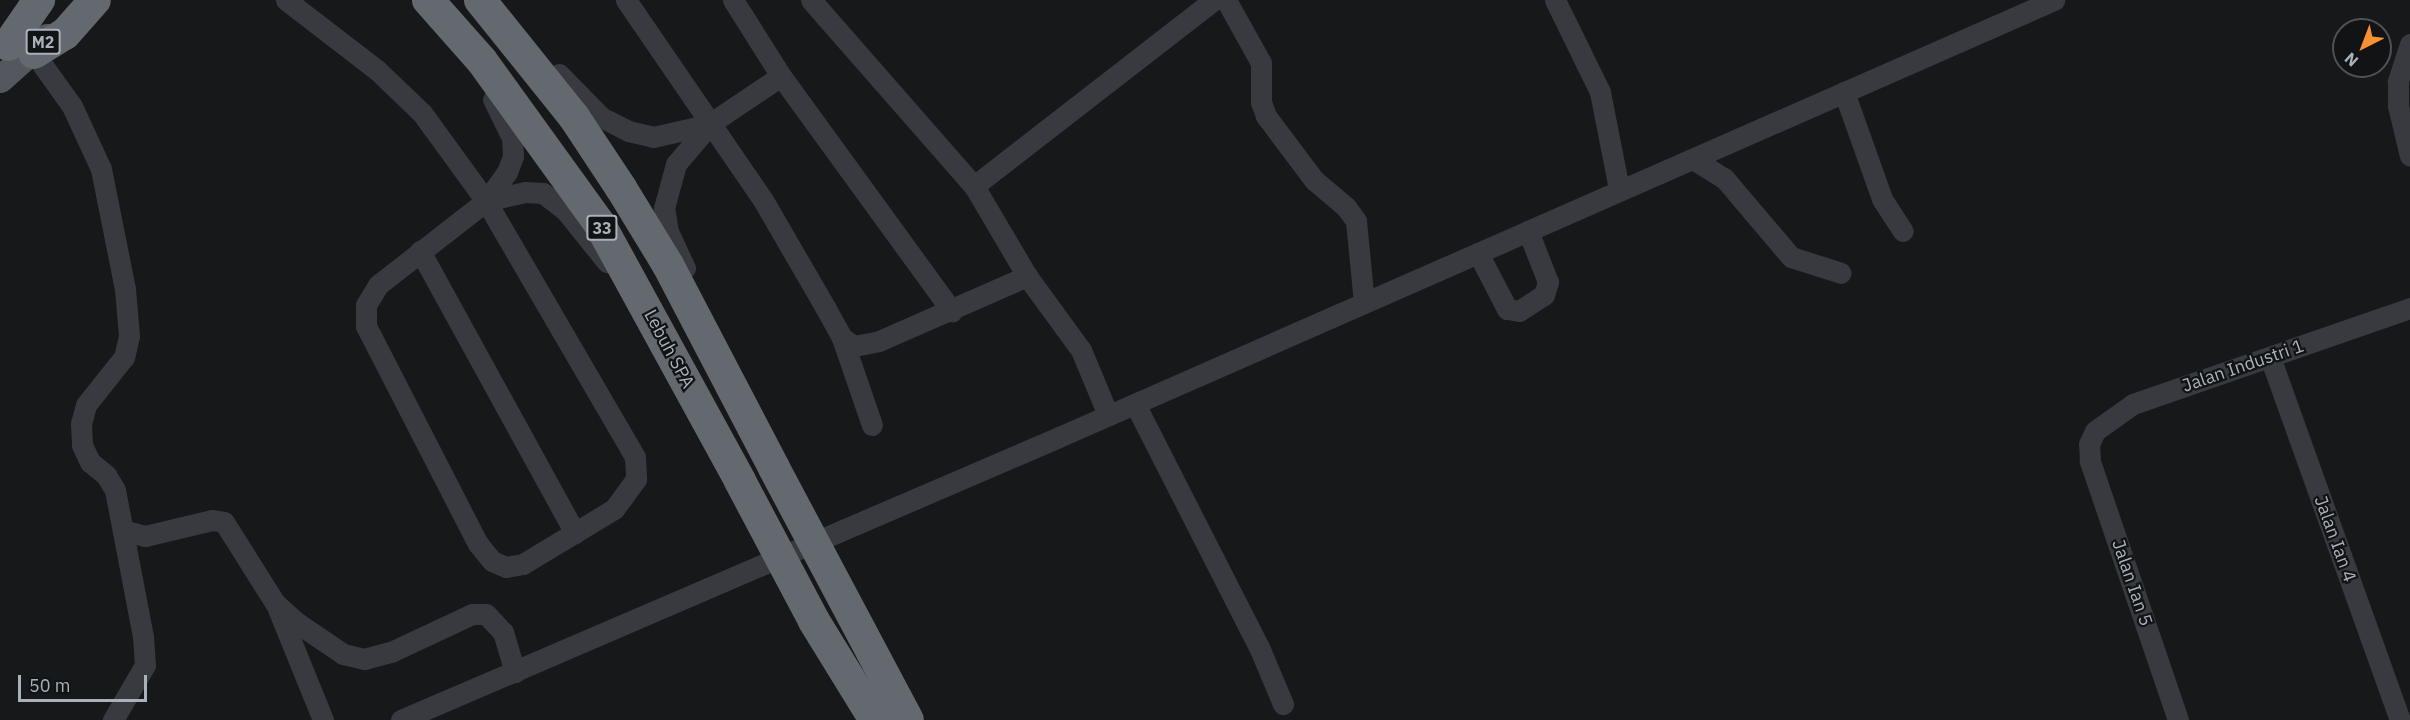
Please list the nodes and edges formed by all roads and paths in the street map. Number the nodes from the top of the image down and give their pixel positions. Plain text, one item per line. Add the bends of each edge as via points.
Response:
1 (39, 0) edge
2 (48, 0) edge
3 (80, 0) edge
4 (94, 0) edge
5 (286, 0) edge
6 (426, 0) edge
7 (480, 0) edge
8 (496, 0) edge
9 (626, 0) edge
10 (733, 0) edge
11 (811, 0) edge
12 (1214, 0) edge
13 (1226, 0) edge
14 (1555, 0) edge
15 (2054, 0) edge
16 (2410, 44) edge
17 (14, 51) edge
18 (781, 76) junction
19 (0, 79) edge
20 (1844, 92) junction
21 (711, 123) junction
22 (2410, 156) edge
23 (1693, 159) junction
24 (974, 186) junction
25 (1619, 189) junction
26 (486, 201) junction
27 (1528, 231) junction
28 (1903, 231) dead end
29 (420, 251) junction
30 (1478, 253) junction
31 (1841, 273) dead end
32 (1027, 276) junction
33 (1364, 303) junction
34 (2410, 308) edge
35 (952, 311) junction
36 (658, 330) junction
37 (842, 338) junction
38 (2270, 357) junction
39 (731, 384) junction
40 (1135, 404) junction
41 (1108, 415) junction
42 (872, 425) dead end
43 (2089, 444) joint
44 (126, 531) junction
45 (575, 533) junction
46 (275, 603) junction
47 (515, 672) junction
48 (1283, 704) dead end
49 (112, 720) edge
50 (323, 720) edge
51 (401, 720) edge
52 (874, 720) edge
53 (908, 720) edge
54 (2178, 720) edge
55 (2400, 720) edge

1 - 17 highway
2 - 17 main road, M2
3 - 17 main road, M2
4 - 17 highway via 65,34
5 - 26 street via 400,90 422,113
6 - 26 street via 505,118 512,138 513,156 507,172
6 - 36 highway, Lebuh SPA / 33 via 482,62 550,151 599,223
7 - 39 highway, 33 via 574,117 621,188 668,265
8 - 21 street via 574,93 601,117 628,131 653,137
9 - 21 street
10 - 18 street
11 - 24 street
12 - 24 street
13 - 33 street via 1261,63 1261,102 1266,116 1314,180 1356,220
14 - 25 street via 1600,92
15 - 20 street
16 - 22 street via 2398,82 2398,106
17 - 19 main road, M2
17 - 44 street via 85,129 101,169 129,336 124,357 86,405 81,424 82,445 90,462 106,475 115,490
18 - 21 street
18 - 35 street
20 - 23 street
20 - 28 street via 1882,199
21 - 37 street via 763,201
21 - 39 street via 676,164 664,208 668,232 725,349
23 - 25 street
23 - 31 street via 1724,178 1791,257
24 - 32 street
25 - 27 street
26 - 29 street
26 - 36 street via 525,192 543,194 565,210
26 - 45 street via 635,457 636,479 627,495 614,509
27 - 30 street
27 - 30 street via 1548,282 1544,295 1519,311 1507,309
29 - 45 street
29 - 45 street via 378,285 366,305 366,326 478,544 492,561 506,567 523,564
30 - 33 street
32 - 35 street
32 - 41 street via 1082,350
33 - 40 street
34 - 38 street, Jalan Industri 1
35 - 37 street via 866,345 854,346
36 - 52 highway, Lebuh SPA / 33, bridge via 814,621
37 - 42 street
38 - 43 street, Jalan Industri 1 via 2133,404 2105,421
38 - 55 street, Jalan Ian 4
39 - 53 highway, 33, bridge
40 - 41 street
40 - 48 street via 1259,647
41 - 47 street
43 - 54 street, Jalan Ian 5 via 2090,461
44 - 46 street via 145,536 212,520 224,522
44 - 49 street via 145,664
46 - 47 street via 343,654 364,659 391,652 472,614 486,614 503,632
46 - 50 street
47 - 51 street

